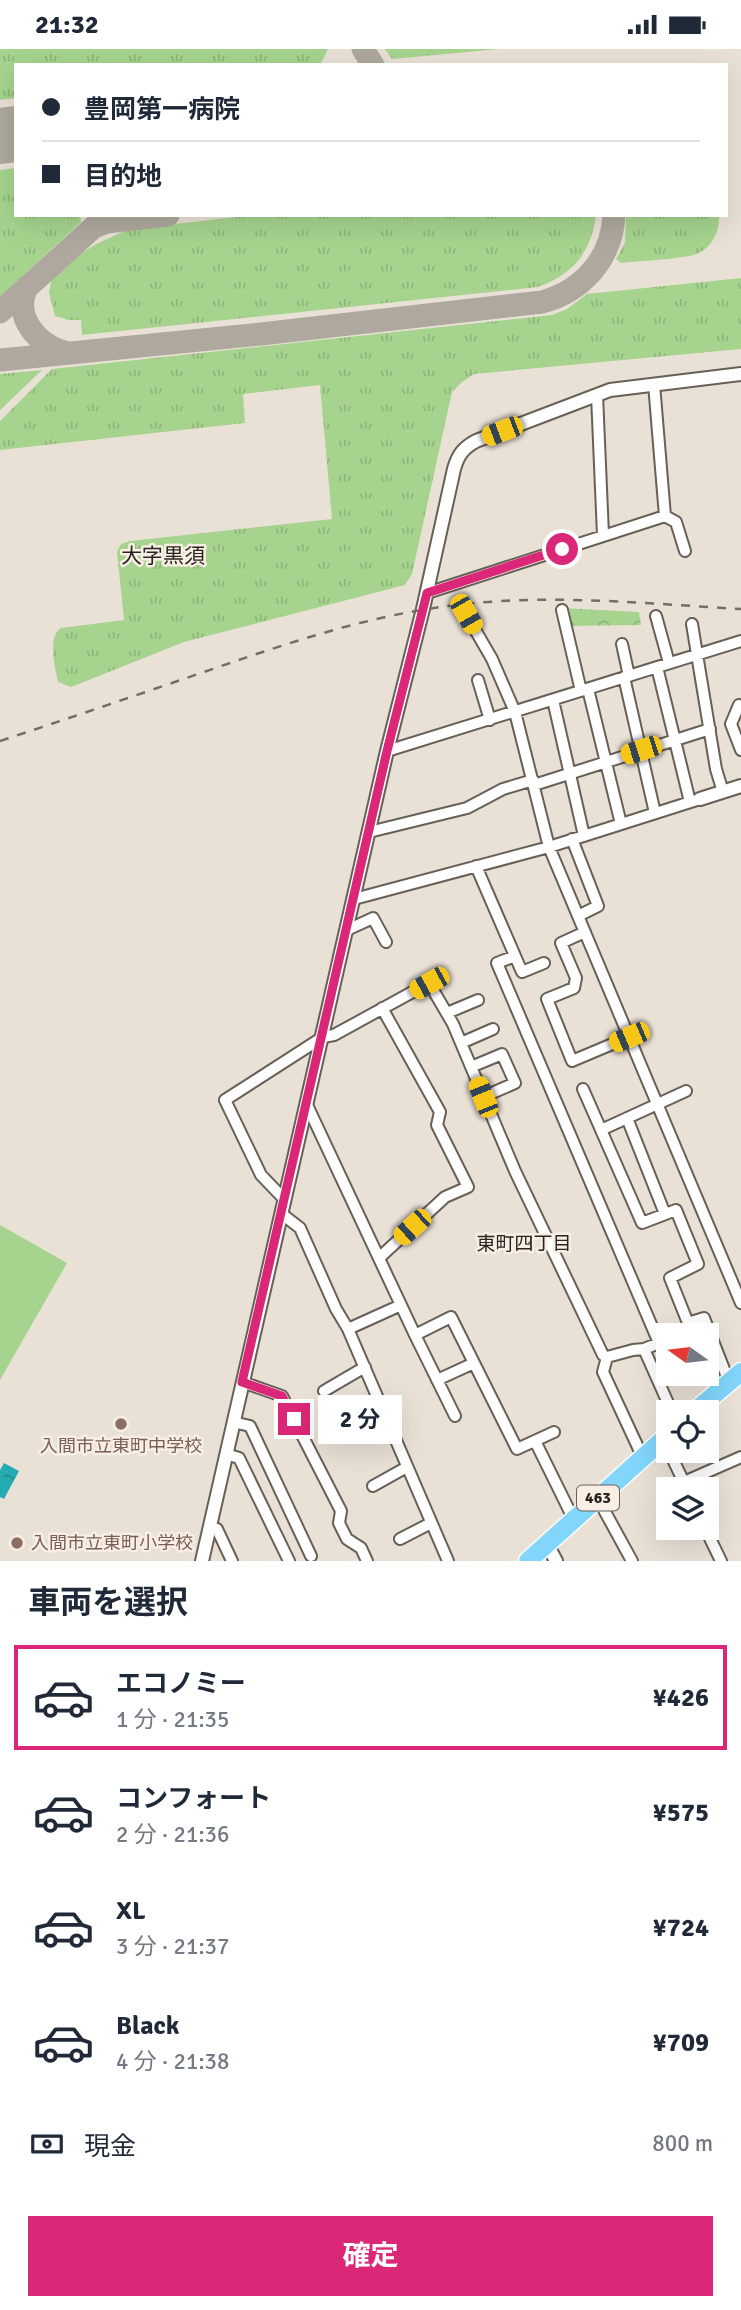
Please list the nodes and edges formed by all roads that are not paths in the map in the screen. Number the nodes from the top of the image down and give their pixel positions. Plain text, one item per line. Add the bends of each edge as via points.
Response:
1 (741, 374) edge
2 (654, 384) junction
3 (597, 395) junction
4 (666, 516) junction
5 (603, 535) junction
6 (685, 551) dead end
7 (427, 593) junction
8 (562, 610) dead end
9 (466, 614) dead end
10 (656, 616) dead end
11 (692, 624) dead end
12 (741, 641) edge
13 (622, 644) dead end
14 (698, 654) junction
15 (669, 663) junction
16 (657, 667) junction
17 (627, 677) junction
18 (478, 680) dead end
19 (584, 690) junction
20 (553, 700) junction
21 (739, 705) dead end
22 (515, 712) junction
23 (490, 720) junction
24 (732, 728) junction
25 (710, 733) junction
26 (675, 739) junction
27 (641, 750) junction
28 (741, 750) edge
29 (387, 751) junction
30 (606, 761) junction
31 (569, 773) junction
32 (534, 783) junction
33 (741, 786) edge
34 (723, 792) junction
35 (695, 801) junction
36 (655, 813) junction
37 (621, 824) junction
38 (369, 832) junction
39 (584, 836) junction
40 (572, 839) junction
41 (549, 847) junction
42 (476, 866) junction
43 (354, 899) junction
44 (578, 916) junction
45 (347, 930) junction
46 (585, 932) junction
47 (387, 942) dead end
48 (515, 956) junction
49 (544, 963) dead end
50 (478, 1000) dead end
51 (382, 1009) junction
52 (447, 1013) junction
53 (493, 1029) dead end
54 (323, 1037) junction
55 (629, 1037) junction
56 (461, 1043) junction
57 (471, 1067) junction
58 (583, 1089) dead end
59 (686, 1091) dead end
60 (483, 1097) junction
61 (657, 1104) junction
62 (307, 1105) junction
63 (627, 1118) junction
64 (601, 1130) junction
65 (285, 1201) junction
66 (282, 1214) junction
67 (665, 1215) junction
68 (719, 1253) junction
69 (379, 1258) junction
70 (697, 1261) junction
71 (741, 1303) edge
72 (401, 1305) junction
73 (348, 1329) junction
74 (415, 1335) junction
75 (644, 1349) junction
76 (607, 1357) junction
77 (474, 1363) junction
78 (365, 1367) junction
79 (735, 1377) edge
80 (437, 1380) junction
81 (242, 1382) junction
82 (324, 1391) dead end
83 (667, 1400) edge
84 (708, 1400) edge
85 (380, 1403) junction
86 (455, 1416) dead end
87 (233, 1422) junction
88 (343, 1424) dead end
89 (554, 1432) dead end
90 (535, 1441) junction
91 (656, 1450) edge
92 (226, 1454) junction
93 (741, 1457) edge
94 (643, 1458) junction
95 (407, 1467) junction
96 (703, 1477) edge
97 (373, 1486) dead end
98 (598, 1499) junction
99 (574, 1520) junction
100 (431, 1523) junction
101 (208, 1533) junction
102 (400, 1539) dead end
103 (711, 1540) edge
104 (547, 1544) junction
105 (311, 1556) dead end
106 (720, 1558) edge
107 (202, 1561) edge
108 (226, 1561) edge
109 (232, 1561) edge
110 (289, 1561) edge
111 (367, 1561) edge
112 (448, 1561) edge
113 (528, 1561) edge
114 (555, 1561) edge
115 (632, 1561) edge
116 (706, 1561) edge

1 - 2 street
2 - 3 street
2 - 4 street
3 - 5 street
3 - 7 street via 466,446 454,469
4 - 5 street
4 - 6 street via 676,522
5 - 7 street
7 - 29 street
8 - 19 street
9 - 22 street
10 - 15 street
11 - 14 street
12 - 14 street
13 - 17 street
14 - 15 street
14 - 25 street
15 - 16 street
16 - 17 street
16 - 26 street
17 - 19 street
17 - 27 street
18 - 23 street
19 - 20 street
19 - 30 street
20 - 22 street
20 - 31 street
21 - 24 street
22 - 23 street
22 - 32 street
23 - 29 street
24 - 25 street
24 - 28 street
25 - 26 street
25 - 34 street
26 - 27 street
26 - 35 street
27 - 30 street
27 - 36 street
29 - 38 street
30 - 31 street
30 - 37 street
31 - 32 street
31 - 39 street
32 - 38 street via 503,789 467,808
32 - 41 street
33 - 34 street
34 - 35 street
35 - 36 street
36 - 37 street
37 - 39 street
38 - 43 street
39 - 40 street
40 - 41 street
40 - 44 street via 598,906
41 - 42 street
41 - 44 street
42 - 43 street
42 - 48 street
43 - 45 street
44 - 46 street
45 - 47 street via 373,918
45 - 54 street
46 - 55 street
46 - 55 street via 561,943 576,978 574,988 547,999 572,1061
48 - 49 street via 522,972
48 - 75 street via 496,963 659,1343
50 - 52 street
51 - 52 street via 429,983
51 - 54 street
51 - 69 street via 440,1112 438,1125 468,1187 446,1197
52 - 56 street
53 - 56 street
54 - 62 street
54 - 65 street via 225,1100 261,1175
55 - 61 street
56 - 57 street
57 - 60 street
57 - 60 street via 502,1054 515,1083
58 - 64 street
59 - 61 street
60 - 76 street
61 - 63 street
61 - 68 street
62 - 65 street
62 - 69 street
63 - 64 street
63 - 67 street
64 - 67 street via 642,1223
65 - 66 street
66 - 73 street via 300,1228
66 - 81 street
67 - 70 street via 676,1210
68 - 70 street
68 - 71 street
69 - 72 street
70 - 79 street via 670,1277 688,1323 704,1318
72 - 73 street
72 - 74 street
73 - 78 street
74 - 77 street via 451,1317
74 - 80 street
75 - 76 street
75 - 83 street
76 - 94 street via 603,1372
77 - 80 street
77 - 90 street via 517,1449
78 - 82 street
78 - 85 street
79 - 84 highway
80 - 86 street
81 - 87 street
81 - 111 street via 282,1396 341,1511 339,1523 347,1539 361,1548
85 - 88 street
85 - 95 street
87 - 92 street
87 - 105 street via 250,1426
89 - 90 street
90 - 99 street
91 - 94 highway, 463
92 - 101 street
92 - 110 street via 239,1458
93 - 96 street
94 - 98 highway, 463
95 - 97 street
95 - 100 street
98 - 99 highway, 463
98 - 115 street
99 - 104 highway, 463
100 - 102 street
100 - 112 street
101 - 107 street
101 - 108 street
101 - 109 street via 217,1529
103 - 106 street
104 - 113 highway, 463
104 - 114 street
106 - 116 street

